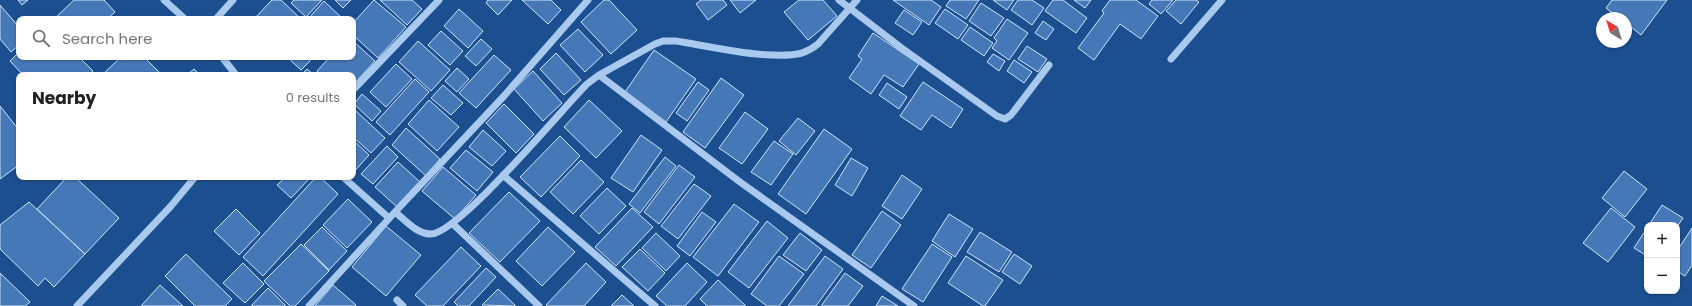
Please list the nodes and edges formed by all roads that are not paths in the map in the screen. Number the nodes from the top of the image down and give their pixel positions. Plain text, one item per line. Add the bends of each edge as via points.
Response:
1 (164, 0) edge
2 (233, 0) edge
3 (439, 0) edge
4 (588, 0) edge
5 (839, 0) edge
6 (857, 0) edge
7 (1222, 0) edge
8 (849, 9) junction
9 (182, 16) edge
10 (219, 16) edge
11 (1170, 59) dead end
12 (224, 60) edge
13 (1050, 65) dead end
14 (234, 72) edge
15 (599, 75) junction
16 (356, 87) edge
17 (503, 175) junction
18 (193, 180) edge
19 (346, 180) edge
20 (395, 212) junction
21 (389, 218) junction
22 (453, 224) junction
23 (397, 300) dead end
24 (76, 306) edge
25 (309, 306) edge
26 (404, 306) edge
27 (539, 306) edge
28 (655, 306) edge
29 (914, 306) edge

1 - 9 street
2 - 10 street
3 - 16 street
4 - 20 street via 494,108
5 - 8 street
6 - 8 street
7 - 11 street
8 - 13 street via 1005,119 1011,115
8 - 15 street via 818,44 800,53 765,55 676,40 663,41
12 - 14 street
15 - 17 street via 575,96
15 - 29 street via 740,182
17 - 22 street
17 - 28 street
18 - 24 street
19 - 21 street
20 - 21 street
20 - 22 street via 423,233 439,233
21 - 25 street
22 - 27 street
23 - 26 street

